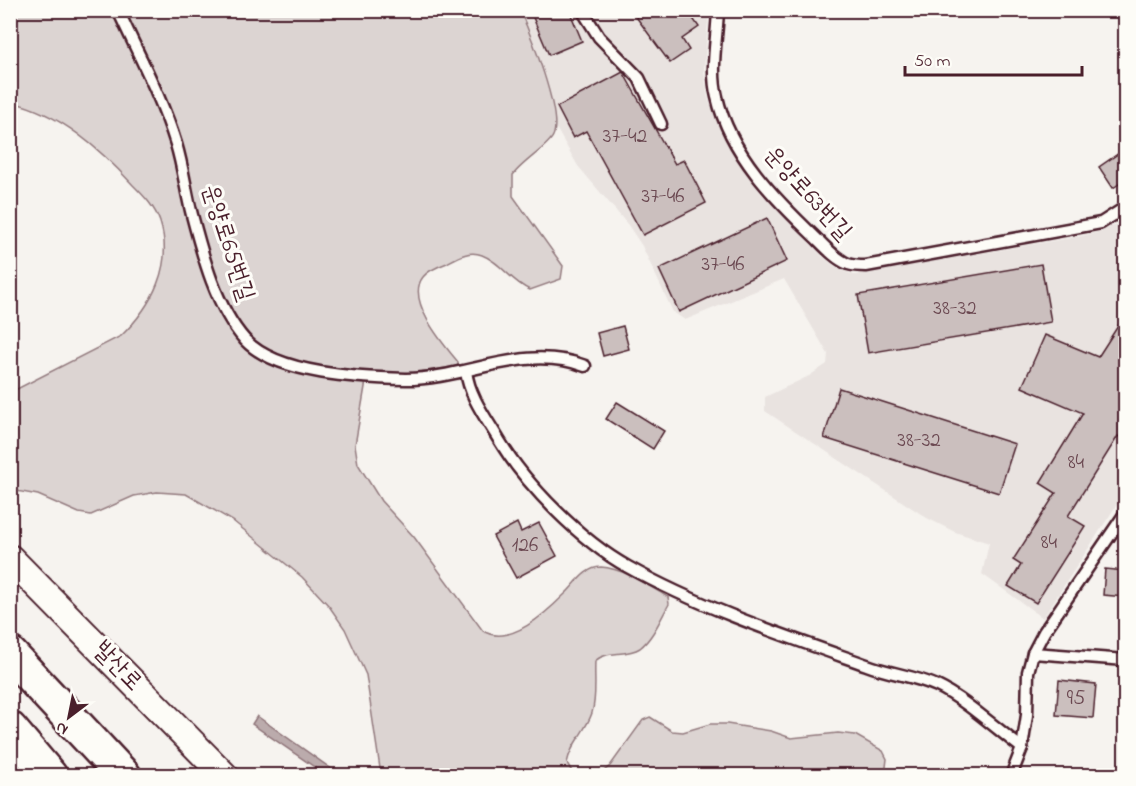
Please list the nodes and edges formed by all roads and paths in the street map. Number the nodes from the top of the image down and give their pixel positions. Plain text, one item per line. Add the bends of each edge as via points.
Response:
1 (118, 10) edge
2 (582, 10) edge
3 (718, 10) edge
4 (661, 124) dead end
5 (1125, 207) edge
6 (585, 366) dead end
7 (466, 371) junction
8 (1125, 512) edge
9 (10, 558) edge
10 (1033, 653) junction
11 (10, 654) edge
12 (1125, 660) edge
13 (10, 729) edge
14 (1022, 748) junction
15 (50, 776) edge
16 (123, 776) edge
17 (225, 776) edge
18 (1011, 776) edge

1 - 7 lane, 운양로65번길 via 166,113 192,215 221,301 230,321 247,341 281,362 362,378 432,378
2 - 4 lane via 599,37 639,78
3 - 5 lane, 운양로63번길 via 714,84 733,136 753,171 778,201 838,259 851,266 1101,223
6 - 7 lane, 운양로65번길 via 568,360 510,359
7 - 14 lane via 474,397 521,474 540,496 605,552 681,592 781,633 937,686
8 - 10 lane
9 - 17 street, 발산로
10 - 12 lane
10 - 14 lane
11 - 16 highway
13 - 15 highway
14 - 18 lane

